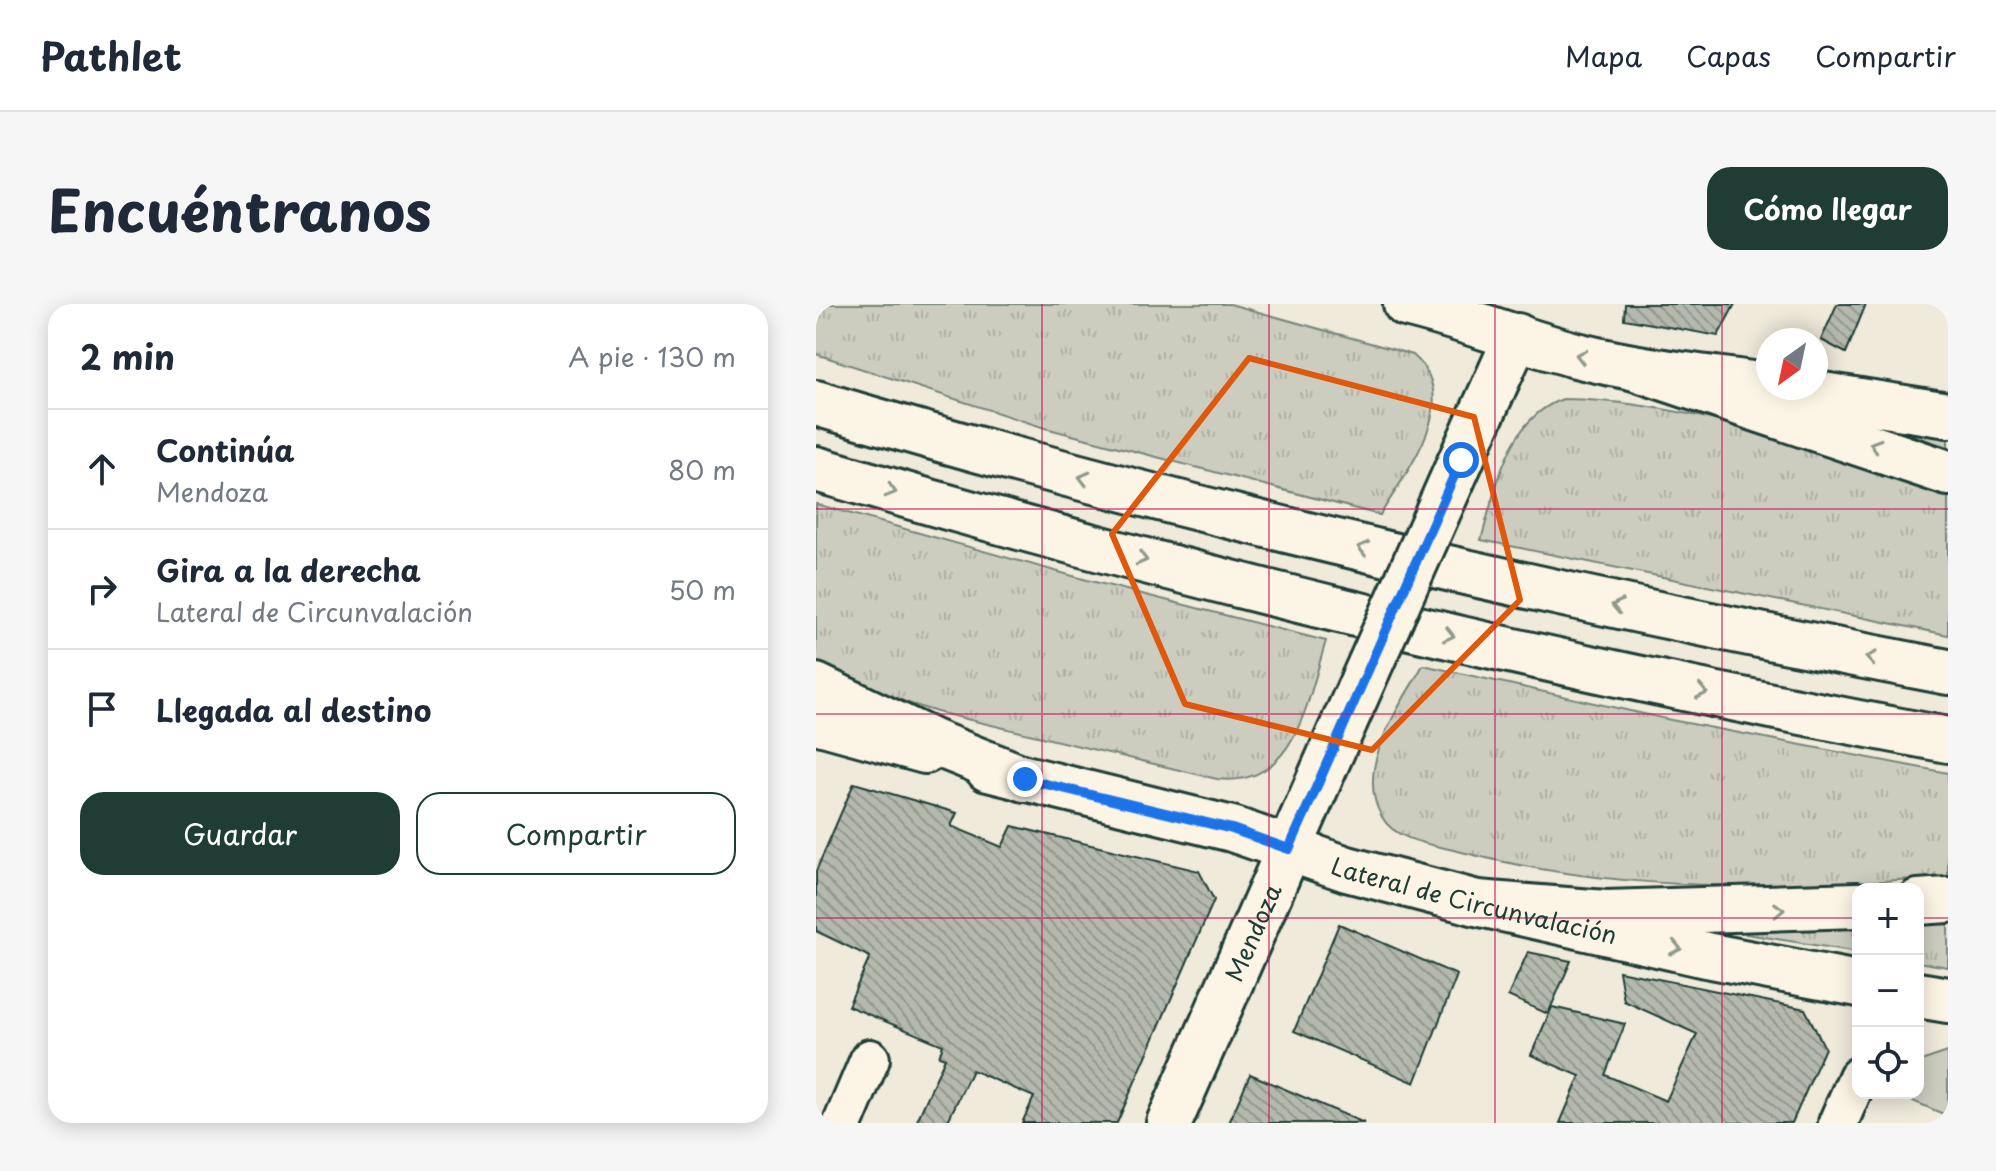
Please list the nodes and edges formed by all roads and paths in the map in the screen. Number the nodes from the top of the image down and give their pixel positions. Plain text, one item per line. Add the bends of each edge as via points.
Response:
1 (1406, 304) edge
2 (1525, 320) edge
3 (1632, 367) junction
4 (1756, 384) edge
5 (816, 395) edge
6 (1828, 396) edge
7 (816, 403) edge
8 (1948, 415) edge
9 (883, 423) junction
10 (816, 469) edge
11 (1948, 473) edge
12 (1948, 672) edge
13 (816, 686) edge
14 (816, 721) edge
15 (1948, 740) edge
16 (1025, 779) junction
17 (1289, 849) junction
18 (1948, 900) edge
19 (1924, 902) edge
20 (1477, 903) junction
21 (1852, 905) edge
22 (1852, 983) edge
23 (1924, 996) edge
24 (1948, 1000) edge
25 (870, 1059) dead end
26 (1852, 1091) edge
27 (843, 1123) edge
28 (1169, 1123) edge
29 (1838, 1123) edge

1 - 2 main road
3 -> 2 main road via 1577,355
2 - 17 main road, Mendoza, bridge
3 - 4 main road
11 -> 3 main road
5 - 9 main road
6 - 8 main road
7 - 9 main road
12 -> 9 main road via 1432,565
10 -> 15 main road via 960,512 1341,610 1686,688
13 - 16 main road
14 - 16 main road, Lateral de Circunvalación
16 - 17 main road, Lateral de Circunvalación via 1232,829
17 - 20 main road, Lateral de Circunvalación
17 - 28 main road, Mendoza
18 - 19 main road
20 -> 21 main road via 1606,913
20 -> 22 main road, Lateral de Circunvalación
23 - 24 main road
25 - 27 street
26 - 29 street

